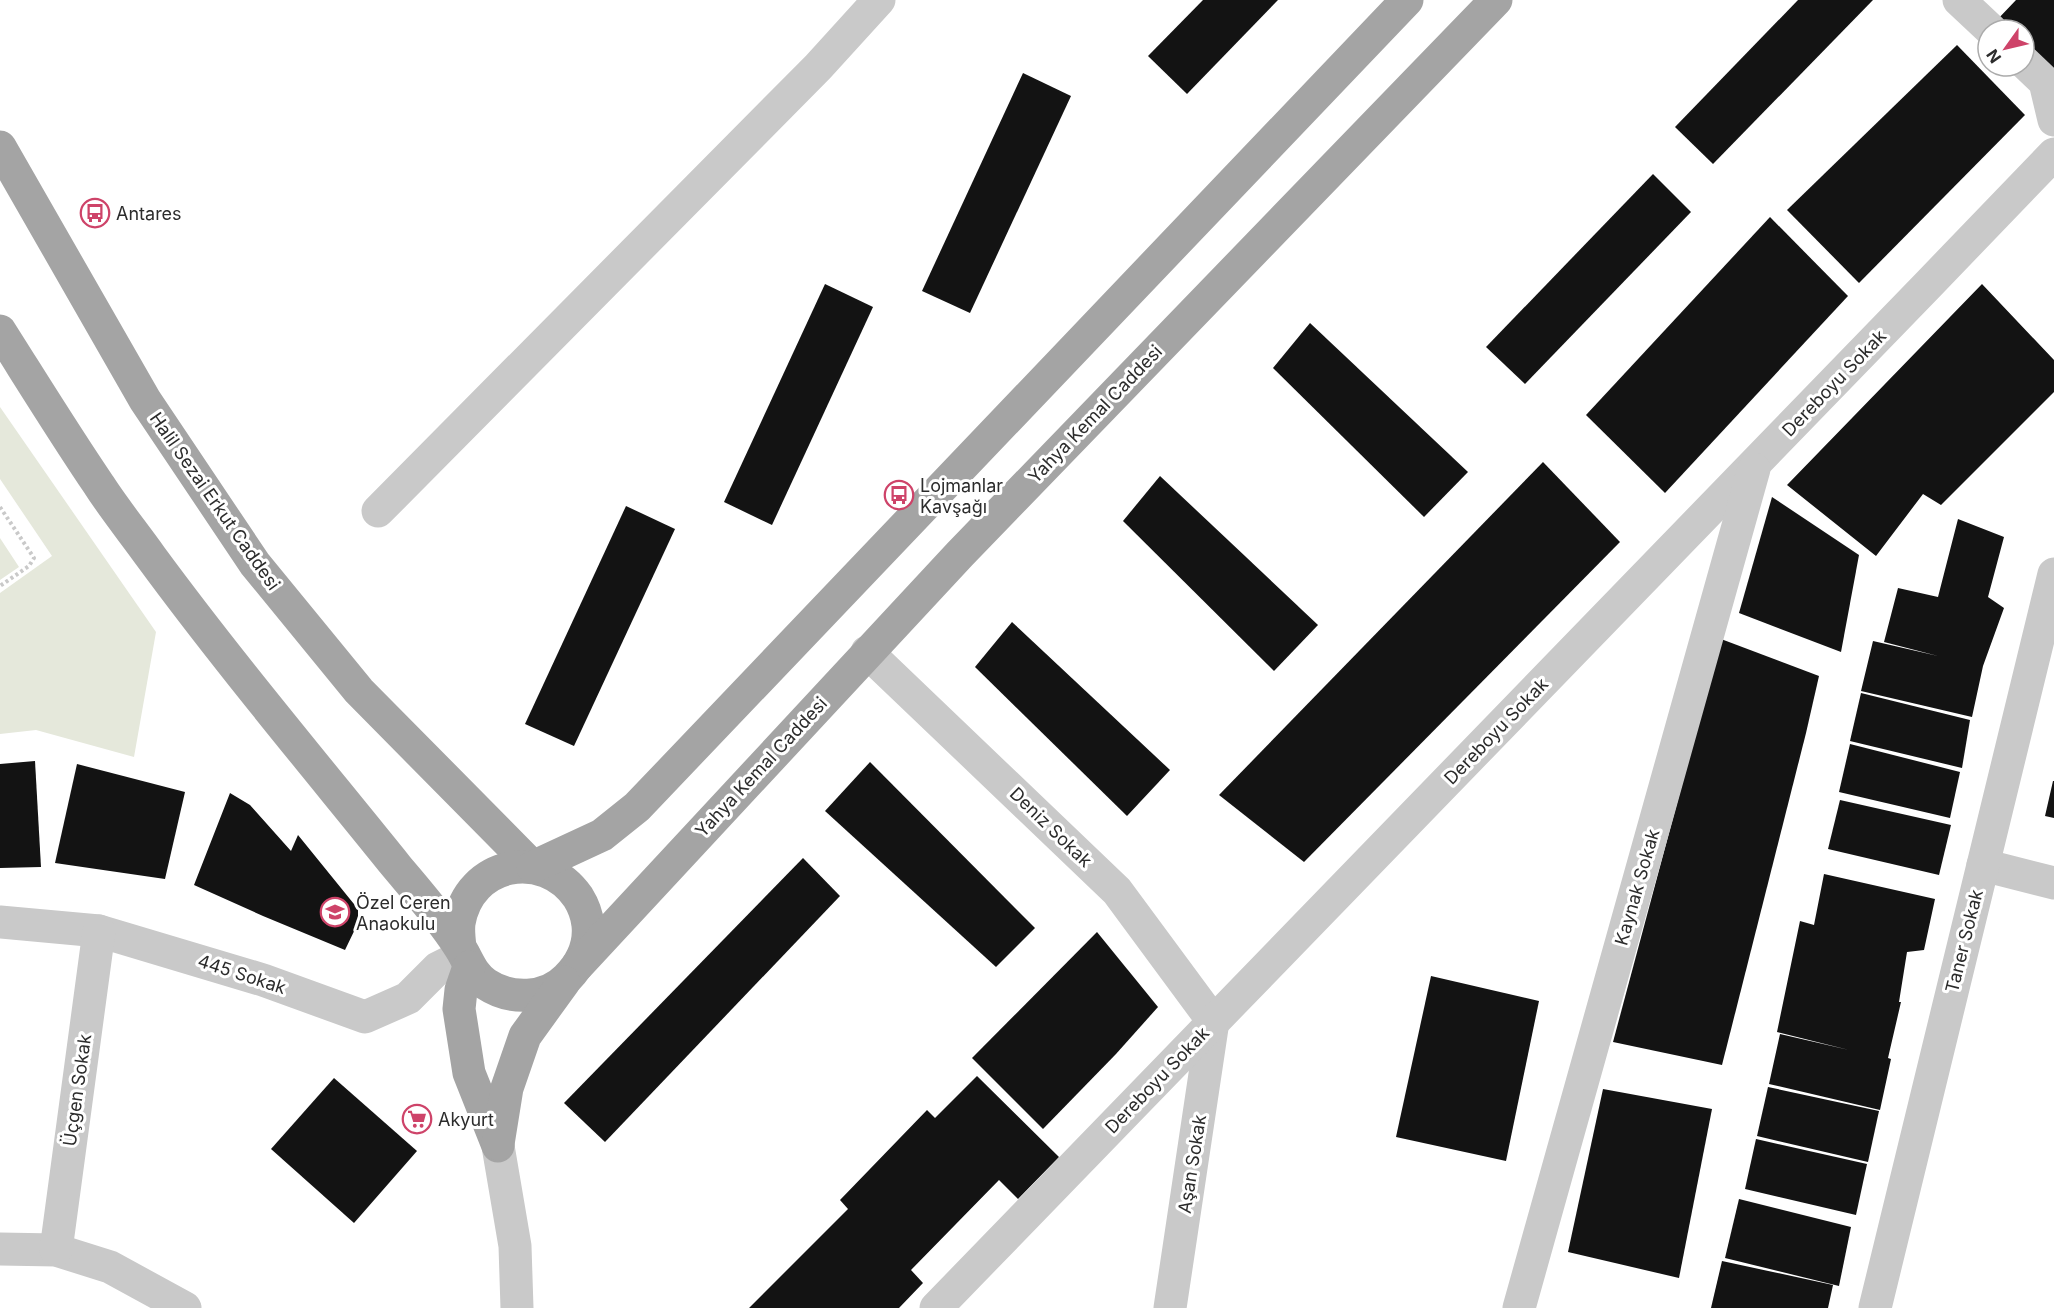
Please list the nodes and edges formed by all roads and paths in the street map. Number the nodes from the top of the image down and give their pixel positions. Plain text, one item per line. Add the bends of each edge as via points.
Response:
1 (879, 0) edge
2 (1407, 0) edge
3 (1496, 0) edge
4 (1959, 0) edge
5 (1978, 18) edge
6 (2036, 73) edge
7 (2054, 120) edge
8 (0, 147) edge
9 (2054, 154) edge
10 (0, 332) edge
11 (1754, 466) junction
12 (0, 507) edge
13 (378, 511) dead end
14 (2054, 574) edge
15 (0, 586) edge
16 (867, 652) junction
17 (1983, 864) junction
18 (533, 867) junction
19 (2054, 883) edge
20 (0, 921) edge
21 (99, 931) junction
22 (464, 956) junction
23 (571, 973) junction
24 (1213, 1021) junction
25 (498, 1146) junction
26 (0, 1249) edge
27 (56, 1250) junction
28 (185, 1308) edge
29 (517, 1308) edge
30 (936, 1308) edge
31 (1170, 1308) edge
32 (1519, 1308) edge
33 (1875, 1308) edge

1 - 13 street via 818,67
2 - 18 main road via 638,807 602,835
3 - 16 main road, Yahya Kemal Caddesi
4 - 5 street
6 - 7 street via 2045,82
8 - 18 main road, Halil Sezai Erkut Caddesi via 145,400 255,564 359,691
9 - 11 street, Dereboyu Sokak
10 - 22 main road via 100,487 206,631
11 - 24 street, Dereboyu Sokak
11 - 32 street, Kaynak Sokak
12 - 15 path via 34,558
14 - 17 street, Taner Sokak
16 - 23 main road, Yahya Kemal Caddesi
16 - 24 street, Deniz Sokak via 1118,891
17 - 19 street
17 - 33 street, Taner Sokak
18 - 22 main road, Halil Sezai Erkut Caddesi via 512,867 492,874 475,887 458,926
18 - 23 main road, Halil Sezai Erkut Caddesi via 554,873 570,886 582,904 588,924 586,946
20 - 21 street, 445 Sokak
21 - 22 street, 445 Sokak via 263,980 365,1017 408,998 438,968
21 - 27 street, Üçgen Sokak
22 - 23 main road via 483,982 503,993 545,993
22 - 25 main road via 459,1009 470,1073
23 - 25 main road via 525,1036 507,1088
24 - 30 street, Dereboyu Sokak
24 - 31 street, Aşan Sokak
25 - 29 street via 514,1246
26 - 27 street
27 - 28 street via 110,1267

